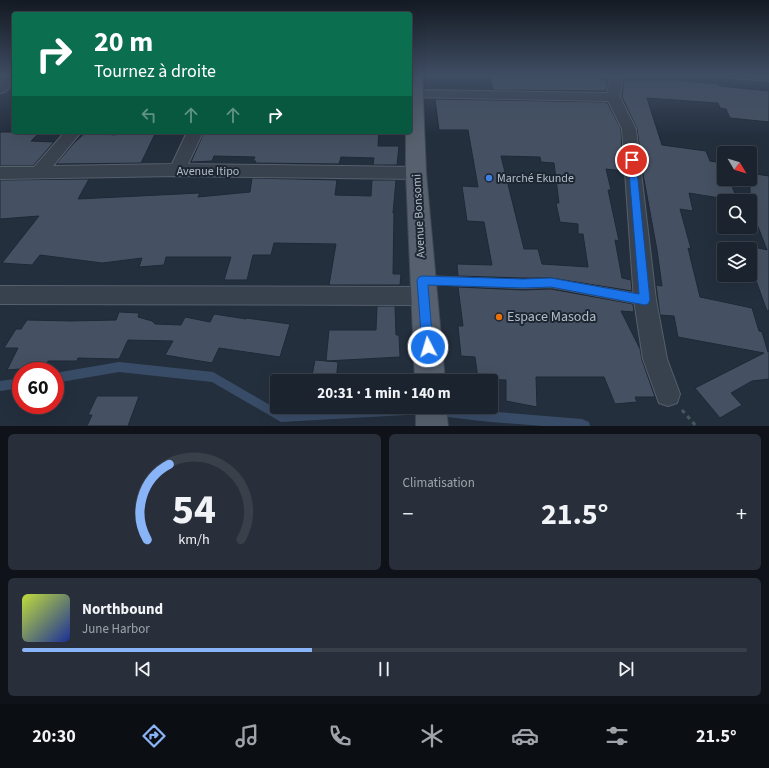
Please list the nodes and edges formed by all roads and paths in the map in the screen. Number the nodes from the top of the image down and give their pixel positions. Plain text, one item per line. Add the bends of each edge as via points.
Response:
1 (413, 95) edge
2 (578, 95) edge
3 (613, 97) joint
4 (71, 134) edge
5 (194, 134) edge
6 (177, 170) junction
7 (0, 173) edge
8 (38, 173) junction
9 (416, 173) junction
10 (423, 288) junction
11 (0, 295) edge
12 (645, 300) junction
13 (429, 371) edge
14 (668, 394) dead end
15 (431, 414) edge
16 (432, 426) edge

1 - 9 main road, Avenue Bonsomi
2 - 3 street
3 - 12 street via 629,129
4 - 8 street
5 - 6 street
6 - 8 street, Avenue Itipo
6 - 9 street, Avenue Itipo
7 - 8 street, Avenue Itipo
9 - 10 main road, Avenue Bonsomi
10 - 11 street
10 - 12 lane via 551,283
10 - 13 main road, Avenue Bonsomi
12 - 14 street via 655,359
15 - 16 main road

